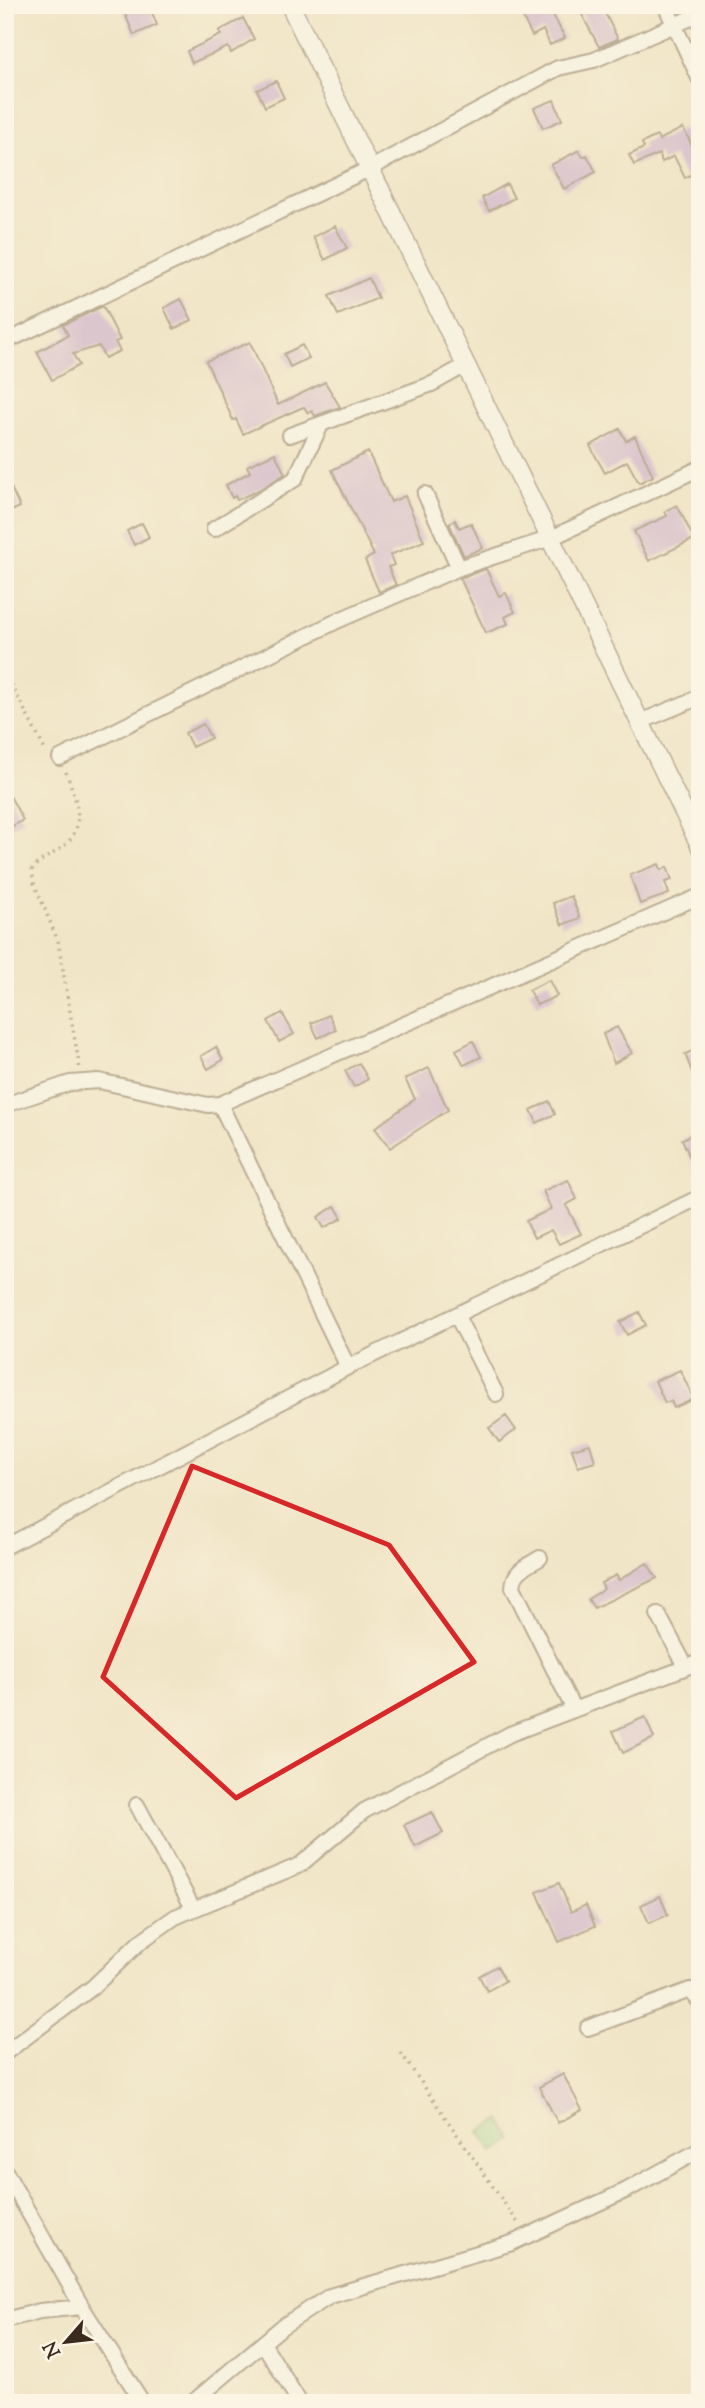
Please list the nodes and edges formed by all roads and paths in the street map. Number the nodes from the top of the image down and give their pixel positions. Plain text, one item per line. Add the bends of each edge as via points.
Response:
1 (290, 5) edge
2 (665, 5) edge
3 (700, 14) edge
4 (675, 25) junction
5 (700, 80) edge
6 (371, 168) junction
7 (5, 342) edge
8 (466, 365) junction
9 (321, 425) junction
10 (290, 435) dead end
11 (700, 468) edge
12 (425, 494) dead end
13 (214, 529) dead end
14 (551, 538) junction
15 (460, 568) junction
16 (5, 672) edge
17 (700, 697) edge
18 (640, 722) junction
19 (60, 758) junction
20 (700, 845) edge
21 (700, 896) edge
22 (83, 1082) junction
23 (220, 1104) junction
24 (5, 1105) edge
25 (700, 1197) edge
26 (457, 1316) junction
27 (348, 1367) junction
28 (496, 1394) dead end
29 (5, 1547) edge
30 (540, 1558) dead end
31 (658, 1614) dead end
32 (693, 1665) edge
33 (574, 1710) junction
34 (136, 1805) dead end
35 (193, 1908) junction
36 (700, 2002) edge
37 (588, 2028) dead end
38 (5, 2053) edge
39 (401, 2053) dead end
40 (700, 2150) edge
41 (5, 2171) edge
42 (527, 2236) junction
43 (82, 2307) junction
44 (5, 2320) edge
45 (263, 2343) junction
46 (143, 2403) edge
47 (192, 2403) edge
48 (300, 2403) edge

1 - 6 street
2 - 4 street
3 - 4 street
4 - 5 street
4 - 6 street via 594,60 558,68
6 - 7 street
6 - 8 street
8 - 9 street via 432,384
8 - 14 street
9 - 10 street
9 - 13 street via 295,479
11 - 14 street
12 - 15 street
14 - 15 street
14 - 18 street
15 - 19 street via 339,620
16 - 19 path via 41,745 47,754
17 - 18 street
18 - 20 street
19 - 22 path via 80,817 75,833 63,847 32,869 58,941
21 - 23 street
22 - 23 street via 99,1081
22 - 24 street
23 - 27 street
25 - 26 street
26 - 27 street
26 - 28 street
27 - 29 street
30 - 33 street via 519,1570 513,1587
31 - 32 street
32 - 33 street
33 - 35 street via 510,1734 364,1811 300,1865
34 - 35 street
35 - 38 street via 155,1929 93,1987
36 - 37 street via 690,1990
39 - 42 path
40 - 42 street via 628,2190
41 - 43 street
42 - 45 street via 330,2296
43 - 44 street
43 - 46 street
45 - 47 street
45 - 48 street

